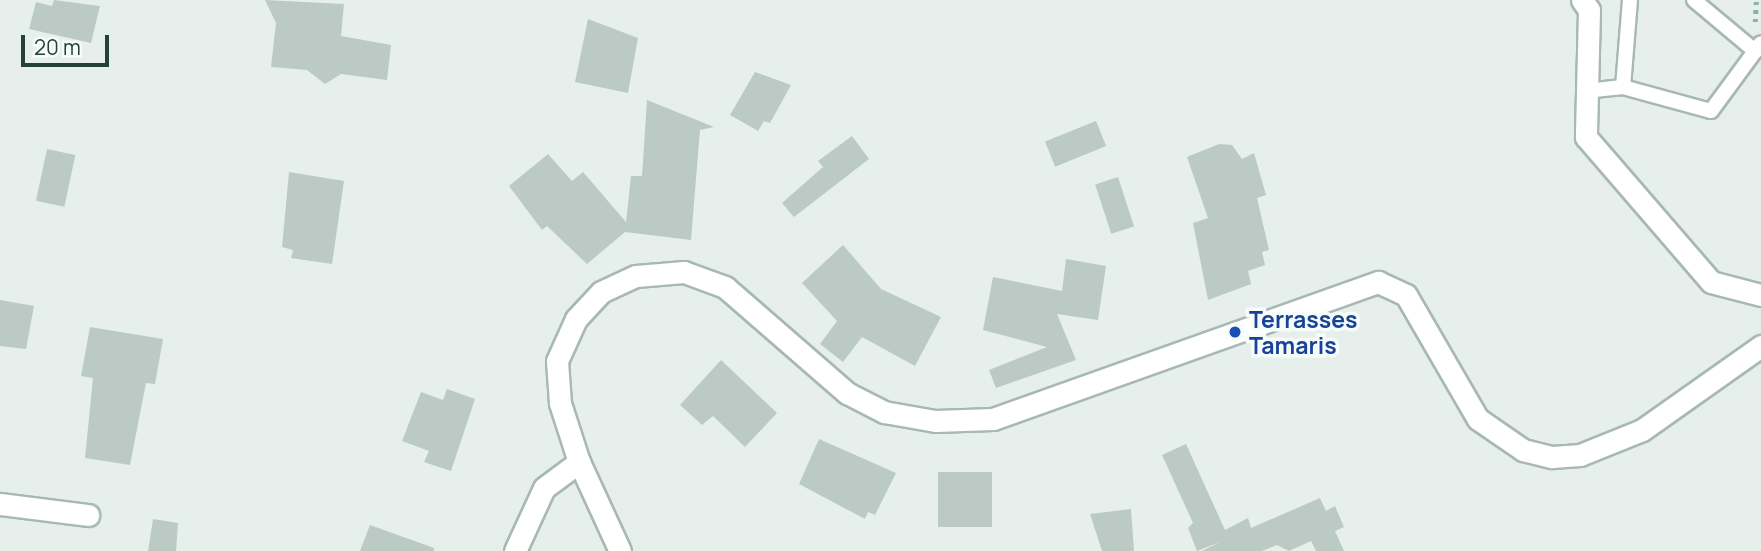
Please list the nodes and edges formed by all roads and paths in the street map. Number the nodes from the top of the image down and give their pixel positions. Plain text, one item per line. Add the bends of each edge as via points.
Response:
1 (1582, 0) edge
2 (1630, 0) edge
3 (1694, 0) edge
4 (1758, 47) edge
5 (1623, 87) junction
6 (1585, 91) junction
7 (1761, 295) edge
8 (1761, 346) edge
9 (579, 462) junction
10 (0, 504) edge
11 (88, 515) dead end
12 (515, 551) edge
13 (620, 551) edge

1 - 6 street via 1589,10
2 - 5 lane
3 - 4 lane
4 - 5 lane via 1711,111
5 - 6 lane
6 - 7 street via 1586,136 1711,282
8 - 9 street via 1643,430 1580,455 1552,457 1523,450 1478,419 1395,285 1353,286 993,419 935,421 884,412 847,393 724,287 684,272 636,276 601,292 576,318 557,361 560,403
9 - 12 street via 544,488
9 - 13 street
10 - 11 street

